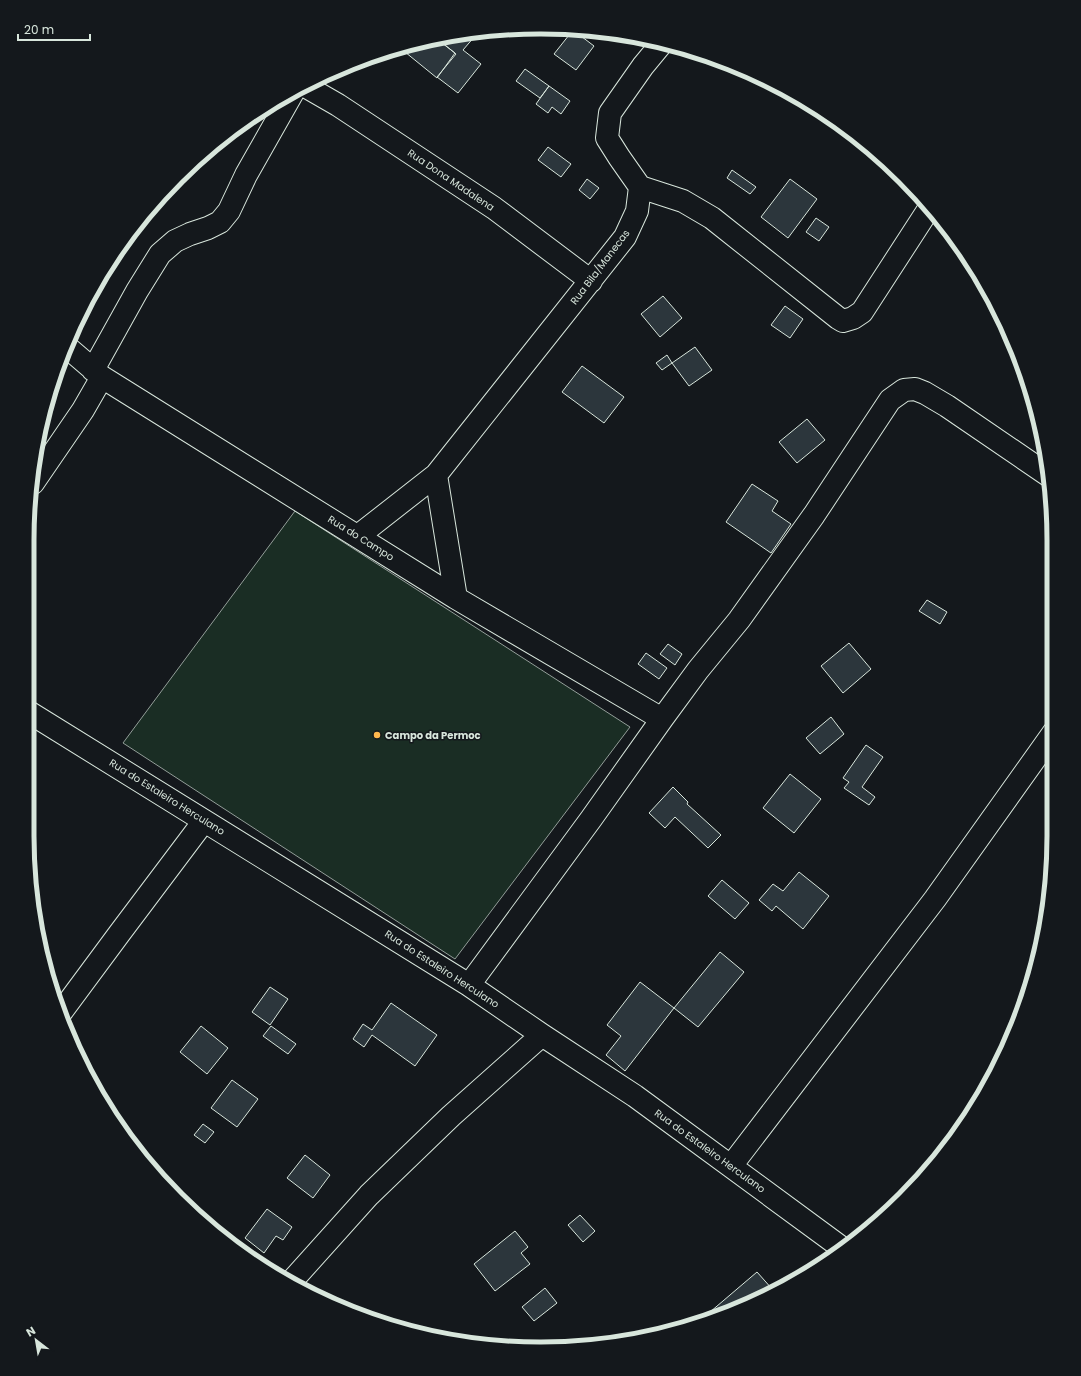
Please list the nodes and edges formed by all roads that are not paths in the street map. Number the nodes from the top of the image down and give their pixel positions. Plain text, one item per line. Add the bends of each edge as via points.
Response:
1 (658, 48) edge
2 (310, 89) edge
3 (287, 102) edge
4 (640, 187) junction
5 (926, 213) edge
6 (591, 281) junction
7 (72, 351) edge
8 (98, 373) junction
9 (1042, 471) edge
10 (436, 475) junction
11 (38, 476) edge
12 (358, 536) junction
13 (456, 598) junction
14 (34, 715) edge
15 (662, 719) junction
16 (1047, 742) edge
17 (204, 821) junction
18 (469, 984) junction
19 (65, 1008) edge
20 (542, 1035) junction
21 (731, 1166) junction
22 (838, 1245) edge
23 (294, 1278) edge

1 - 4 street via 610,113 607,138
2 - 6 street, Rua Dona Madalena via 494,208
3 - 8 street via 246,175 230,212 220,222 175,241 160,254 137,291
4 - 5 street via 683,201 712,218 843,321 862,312
4 - 6 street, Rua Bila/Manecas via 637,211 625,237
6 - 10 street, Rua Bila/Manecas
7 - 8 street, Rua do Campo
8 - 11 street via 82,410
8 - 12 street, Rua do Campo
9 - 15 street via 947,406 915,389 904,390 890,400 801,534 739,620
10 - 12 street, Rua Bila/Manecas
10 - 13 street
12 - 13 street, Rua do Campo
13 - 15 street, Rua do Campo
14 - 17 street, Rua do Estaleiro Herculano
15 - 18 street
16 - 21 street via 935,899
17 - 18 street, Rua do Estaleiro Herculano
17 - 19 street
18 - 20 street, Rua do Estaleiro Herculano
20 - 21 street, Rua do Estaleiro Herculano via 635,1096
20 - 23 street via 451,1116 369,1195
21 - 22 street, Rua do Estaleiro Herculano

